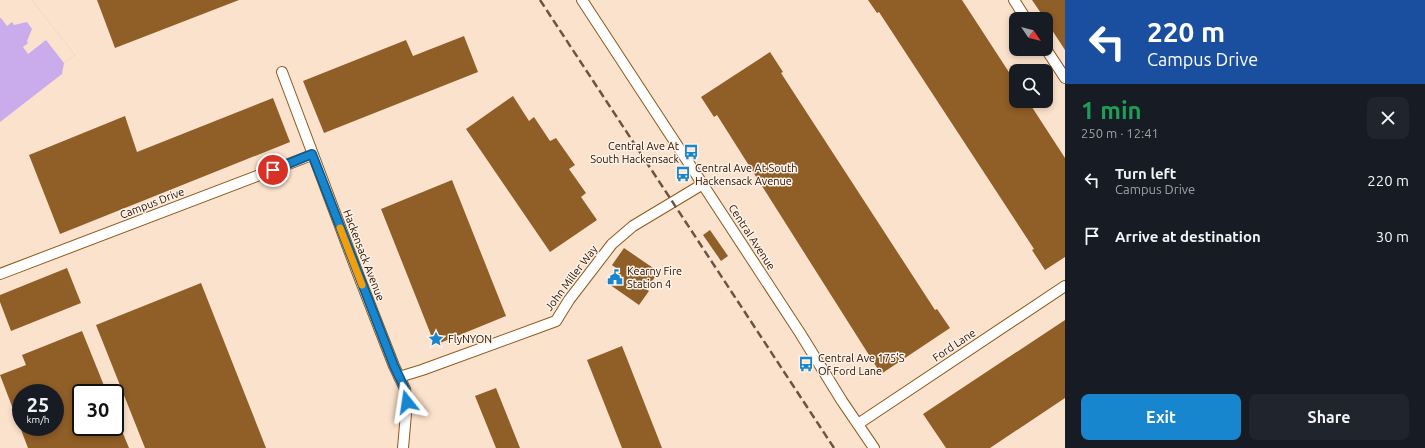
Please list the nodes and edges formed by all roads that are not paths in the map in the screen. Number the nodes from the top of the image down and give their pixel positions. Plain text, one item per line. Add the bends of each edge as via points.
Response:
1 (582, 0) edge
2 (1014, 0) edge
3 (1022, 12) edge
4 (1051, 56) edge
5 (282, 72) dead end
6 (1065, 78) edge
7 (312, 154) junction
8 (703, 184) junction
9 (0, 274) edge
10 (1065, 286) edge
11 (399, 376) junction
12 (858, 424) junction
13 (403, 448) edge
14 (874, 448) edge

1 - 8 street, Central Avenue
2 - 3 street
4 - 6 street
5 - 7 street, Hackensack Avenue
7 - 9 street, Campus Drive
7 - 11 street, Hackensack Avenue
8 - 11 street, John Miller Way via 633,226 612,244 556,321
8 - 12 street, Central Avenue
10 - 12 street, Ford Lane
11 - 13 street, Hackensack Avenue via 407,402
12 - 14 street, Central Avenue

